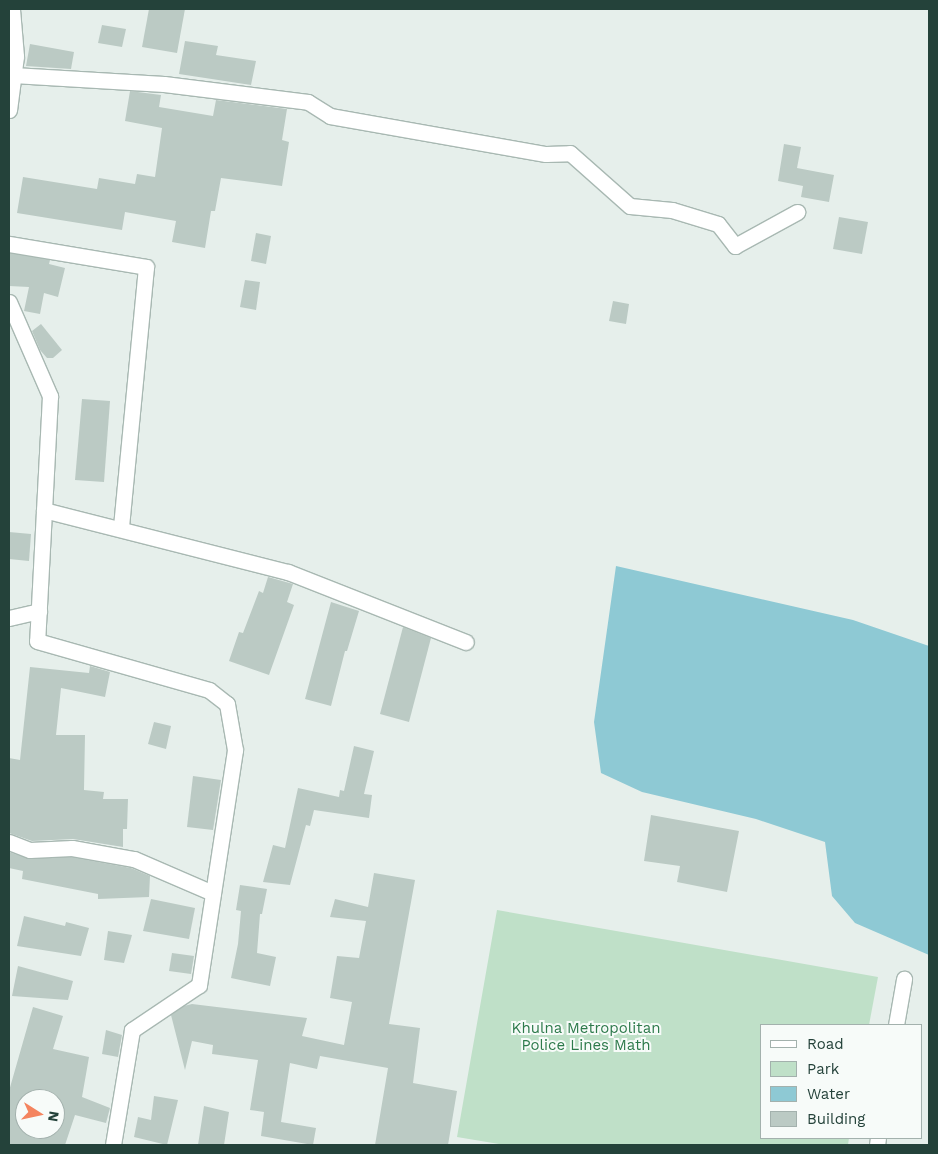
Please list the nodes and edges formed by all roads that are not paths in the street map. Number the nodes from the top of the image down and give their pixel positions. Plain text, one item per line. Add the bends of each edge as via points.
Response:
1 (12, 9) edge
2 (13, 75) junction
3 (9, 110) edge
4 (797, 212) dead end
5 (9, 244) edge
6 (9, 302) edge
7 (44, 510) junction
8 (121, 530) junction
9 (39, 611) junction
10 (9, 618) edge
11 (466, 642) dead end
12 (9, 842) edge
13 (213, 893) junction
14 (904, 979) dead end
15 (896, 1024) edge
16 (113, 1145) edge

1 - 2 street via 16,56
2 - 3 street
2 - 4 street via 164,84 308,102 330,116 546,154 570,153 630,206 672,210 718,224 735,246
5 - 8 street via 146,267
6 - 7 street via 50,396
7 - 8 street
7 - 9 street
8 - 11 street via 288,572
9 - 10 street
9 - 13 street via 38,641 209,690 227,704 235,750
12 - 13 street via 30,850 72,848 134,859
13 - 16 street via 199,985 132,1030
14 - 15 street

